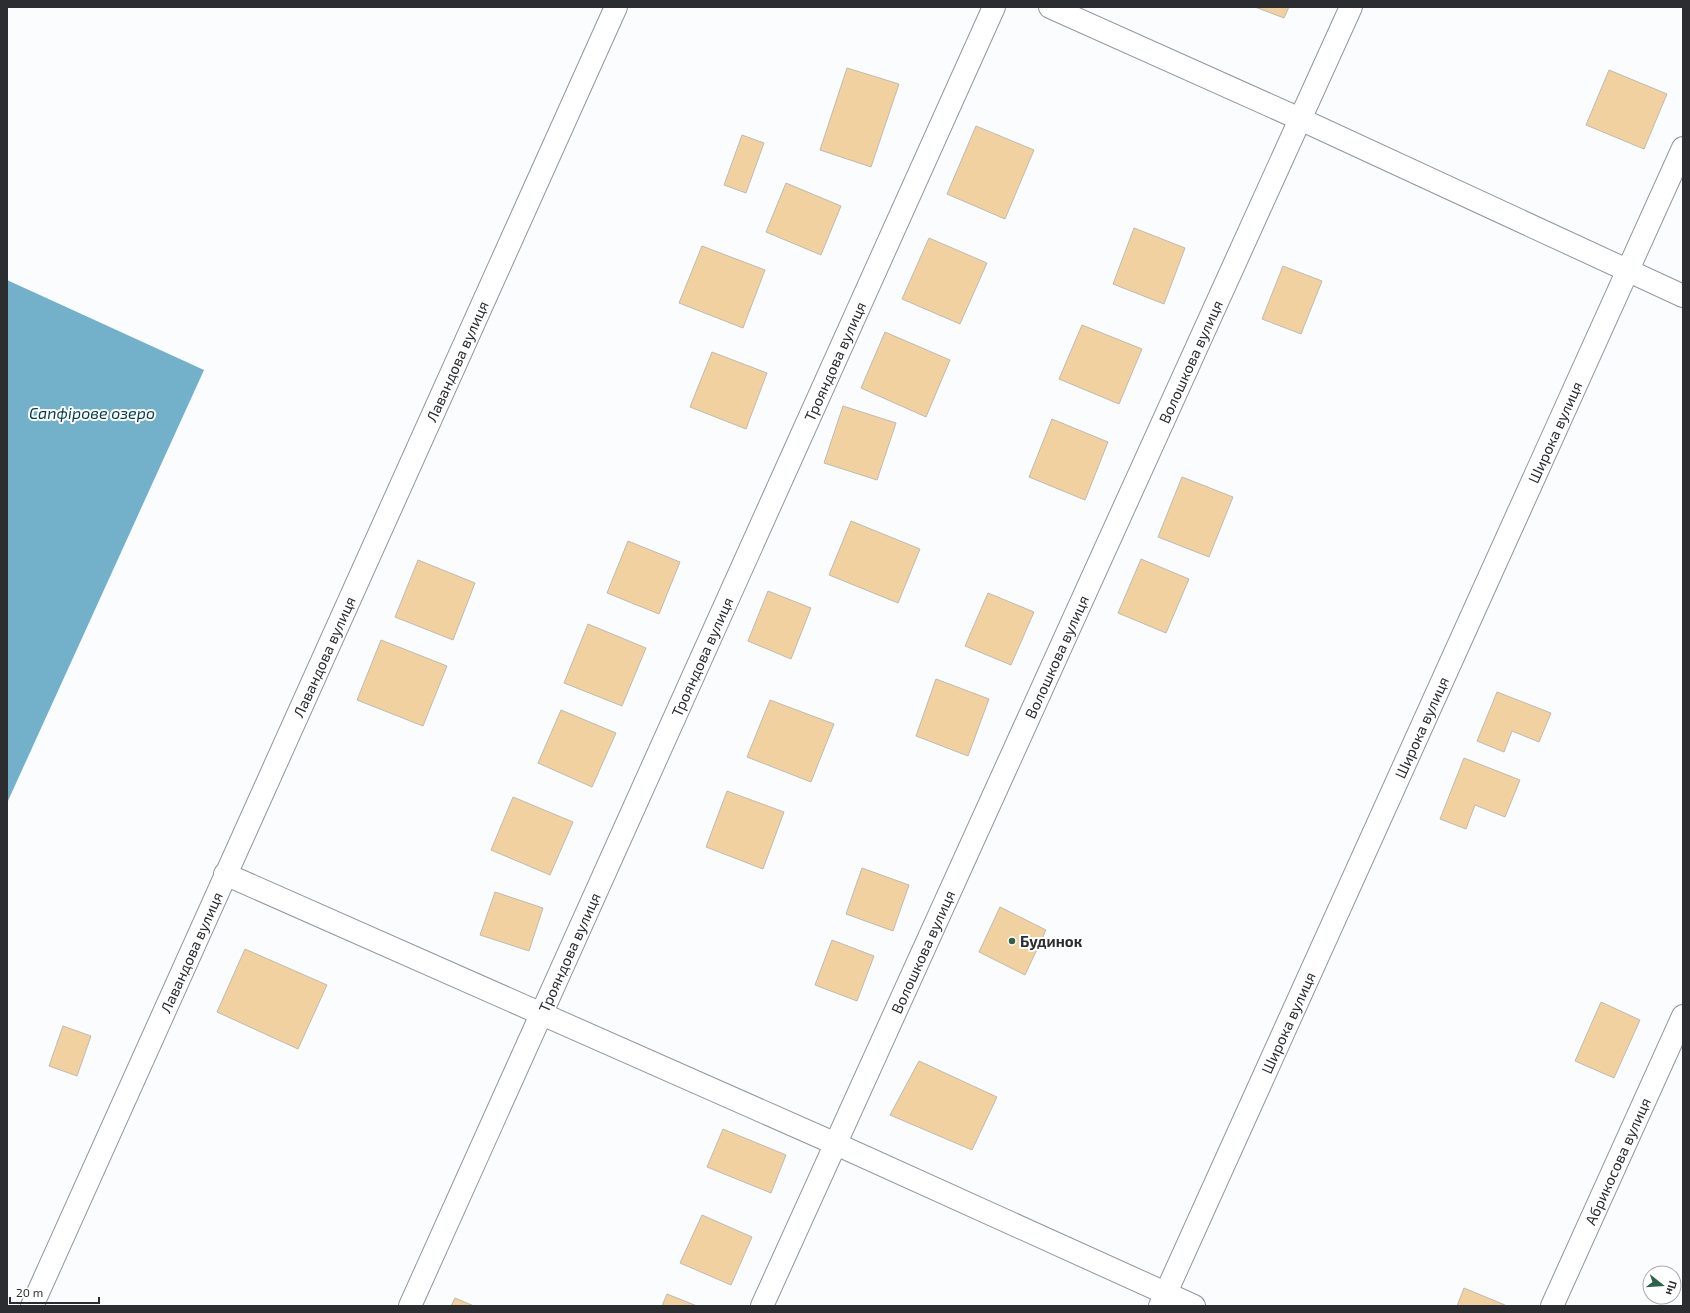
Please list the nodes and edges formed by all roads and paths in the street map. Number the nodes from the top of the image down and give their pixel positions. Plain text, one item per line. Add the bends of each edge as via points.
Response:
1 (616, 7) edge
2 (994, 7) edge
3 (1050, 7) edge
4 (1351, 7) edge
5 (1300, 119) junction
6 (1683, 148) edge
7 (1628, 271) junction
8 (1683, 296) edge
9 (225, 874) junction
10 (541, 1013) junction
11 (1683, 1016) edge
12 (836, 1144) junction
13 (1163, 1300) edge
14 (32, 1306) edge
15 (410, 1306) edge
16 (762, 1306) edge
17 (1194, 1306) edge
18 (1552, 1306) edge

1 - 9 street, Лавандова вулиця
2 - 10 street, Трояндова вулиця
3 - 5 street
4 - 5 street, Волошкова вулиця
5 - 7 street
5 - 12 street, Волошкова вулиця
6 - 7 street, Широка вулиця
7 - 8 street
7 - 13 street, Широка вулиця
9 - 10 street
9 - 14 street, Лавандова вулиця
10 - 12 street
10 - 15 street, Трояндова вулиця
11 - 18 street, Абрикосова вулиця
12 - 13 street
12 - 16 street, Волошкова вулиця
13 - 17 street

